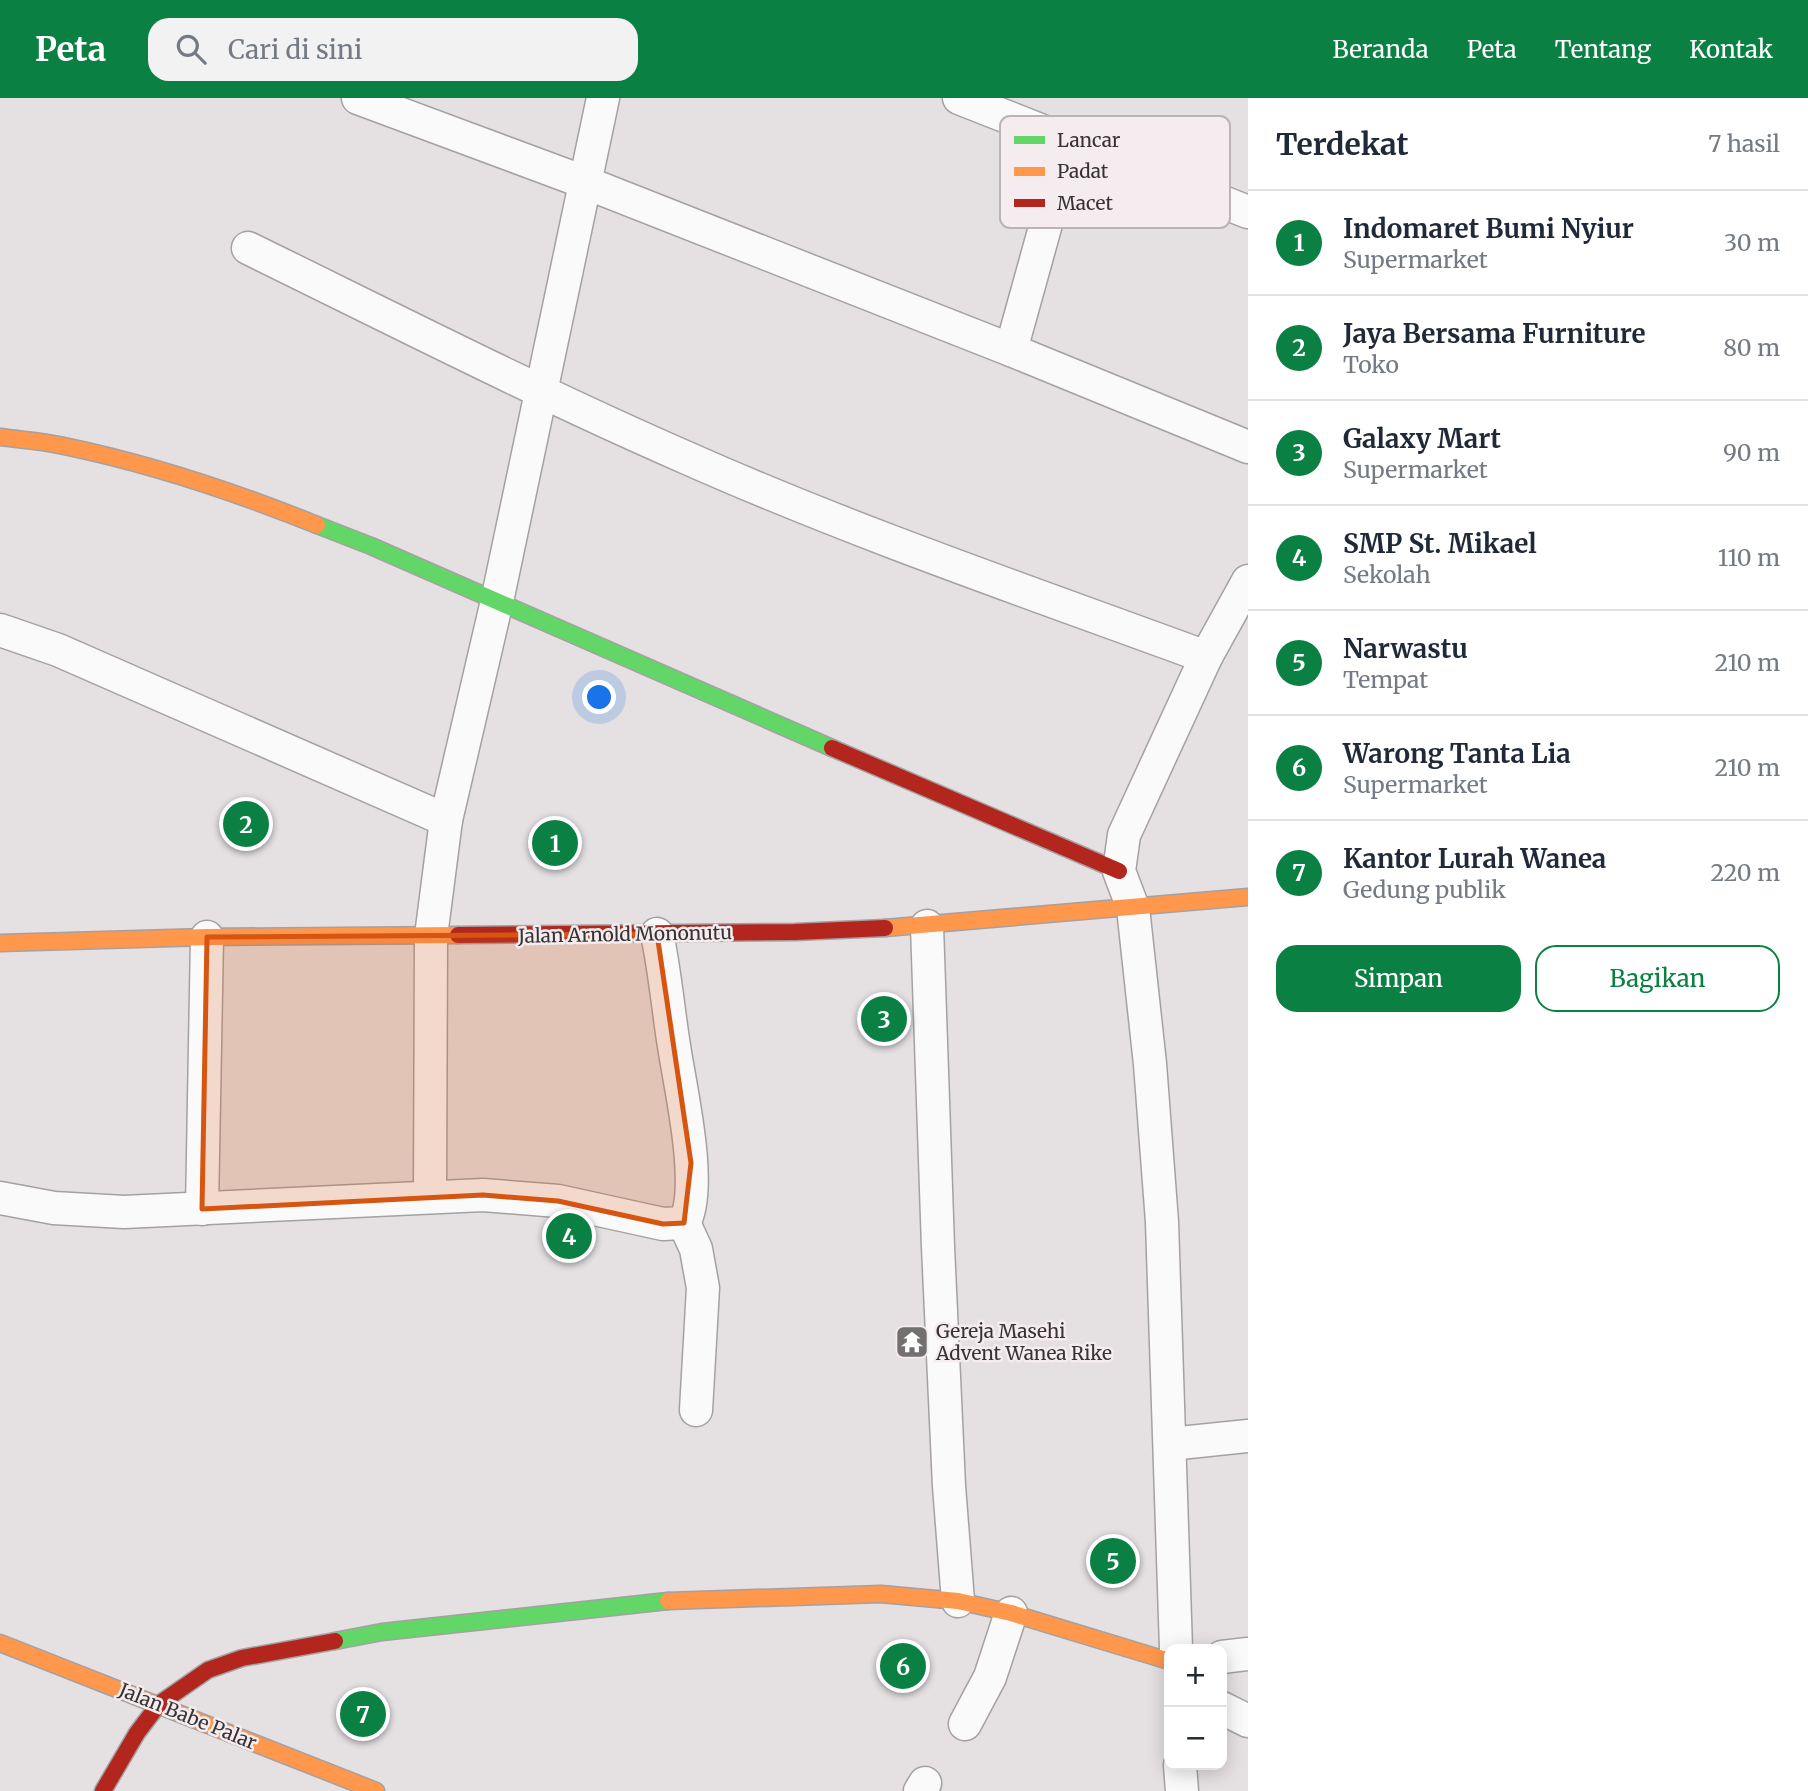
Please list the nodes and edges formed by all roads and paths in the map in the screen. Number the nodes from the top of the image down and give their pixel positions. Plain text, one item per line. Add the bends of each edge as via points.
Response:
1 (358, 98) edge
2 (603, 98) edge
3 (959, 98) edge
4 (1005, 116) edge
5 (584, 182) junction
6 (1230, 205) edge
7 (1248, 212) edge
8 (1045, 228) edge
9 (248, 248) dead end
10 (1011, 350) junction
11 (540, 391) junction
12 (0, 437) edge
13 (1248, 447) edge
14 (1248, 581) edge
15 (497, 601) junction
16 (0, 631) edge
17 (1206, 657) junction
18 (446, 820) junction
19 (1119, 871) junction
20 (1248, 897) edge
21 (1133, 908) junction
22 (927, 926) junction
23 (657, 934) junction
24 (431, 936) junction
25 (207, 937) junction
26 (0, 943) edge
27 (430, 1197) junction
28 (0, 1198) edge
29 (202, 1209) junction
30 (684, 1223) junction
31 (696, 1410) dead end
32 (1248, 1436) edge
33 (1170, 1444) junction
34 (958, 1601) junction
35 (1011, 1612) junction
36 (0, 1643) edge
37 (1176, 1644) edge
38 (1248, 1654) edge
39 (1227, 1656) edge
40 (1164, 1660) edge
41 (159, 1704) junction
42 (1227, 1710) edge
43 (1248, 1721) edge
44 (965, 1724) dead end
45 (1180, 1770) edge
46 (103, 1791) edge
47 (376, 1791) edge
48 (1182, 1791) edge

1 - 5 street
2 - 5 street
3 - 4 street
5 - 10 street
5 - 11 street
6 - 7 street
8 - 10 street
9 - 11 street
10 - 13 street
11 - 15 street
11 - 17 street via 843,523
12 - 15 street via 62,444 200,482 371,546
14 - 17 street
15 - 18 street
15 - 19 street
16 - 18 street via 58,650
17 - 19 street via 1124,835
18 - 24 street
19 - 21 street
20 - 21 street, Jalan Arnold Mononutu
21 - 22 street, Jalan Arnold Mononutu
21 - 33 street via 1162,1222
22 - 23 street, Jalan Arnold Mononutu
22 - 34 street via 938,1247
23 - 24 street, Jalan Arnold Mononutu
23 - 30 street via 691,1163
24 - 25 street, Jalan Arnold Mononutu
24 - 27 street
25 - 26 street, Jalan Arnold Mononutu
25 - 29 street
27 - 29 street
27 - 30 street via 483,1195 558,1201 663,1224
28 - 29 street via 54,1208 124,1212
30 - 31 street via 696,1249 703,1288
32 - 33 street
33 - 37 street
34 - 35 street
34 - 41 street via 881,1594 676,1600 382,1632 242,1658 208,1670
35 - 40 street
35 - 44 street via 990,1676
36 - 41 street, Jalan Babe Palar
38 - 39 street
41 - 46 street
41 - 47 street, Jalan Babe Palar
42 - 43 street
45 - 48 street

